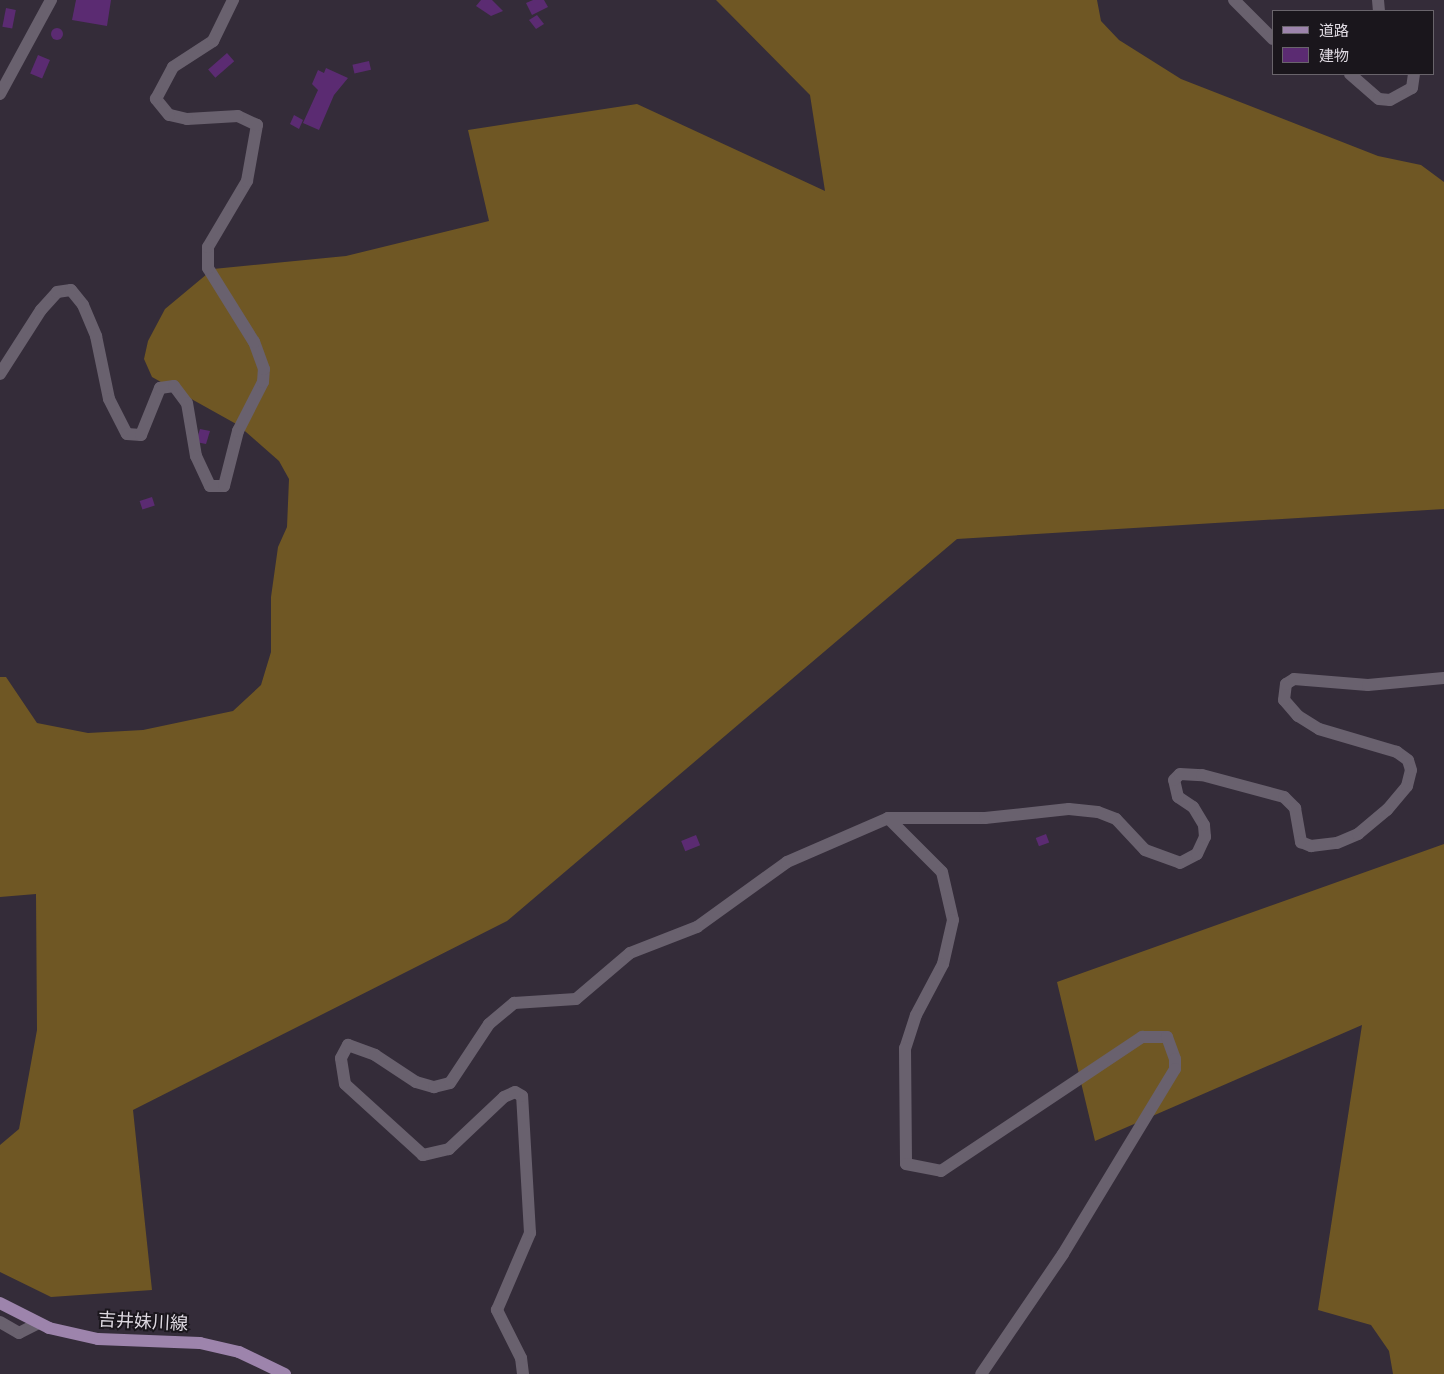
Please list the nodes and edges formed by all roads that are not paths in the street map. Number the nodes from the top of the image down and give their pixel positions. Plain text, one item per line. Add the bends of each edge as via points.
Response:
1 (52, 0) edge
2 (233, 0) edge
3 (1234, 0) edge
4 (1272, 38) edge
5 (1351, 75) edge
6 (1414, 75) edge
7 (0, 94) edge
8 (0, 374) edge
9 (1444, 678) edge
10 (888, 818) junction
11 (0, 1303) edge
12 (0, 1322) edge
13 (36, 1324) junction
14 (285, 1374) edge
15 (523, 1374) edge
16 (981, 1374) edge

1 - 7 street
2 - 8 street via 213,41 173,67 156,99 169,115 187,119 238,116 257,125 247,181 208,247 208,268 254,342 264,369 263,382 238,431 224,486 210,486 196,456 187,403 174,386 160,388 141,434 127,434 109,399 96,336 83,305 71,290 57,292 41,310
3 - 4 street
5 - 6 street via 1379,99 1390,100 1412,88
9 - 10 street via 1368,685 1294,679 1286,684 1284,700 1298,716 1319,728 1397,752 1408,760 1411,770 1407,786 1387,810 1358,834 1337,843 1311,846 1301,842 1295,808 1284,797 1202,775 1180,774 1174,780 1178,797 1193,807 1204,825 1205,837 1197,854 1180,863 1144,850 1116,819 1098,812 1069,809 985,818
10 - 15 street via 787,862 697,927 630,953 576,999 514,1003 489,1024 450,1082 434,1087 416,1082 356,1045 343,1051 345,1084 423,1155 449,1149 504,1098 515,1092 522,1096 530,1233 497,1310 521,1358
10 - 16 street via 942,872 953,920 943,964 916,1015 906,1048 906,1164 941,1171 1142,1037 1167,1037 1175,1059 1175,1069 1063,1254
11 - 13 main road, 吉井妹川線
12 - 13 street via 19,1332
13 - 14 main road, 吉井妹川線 via 98,1339 200,1343 239,1352

